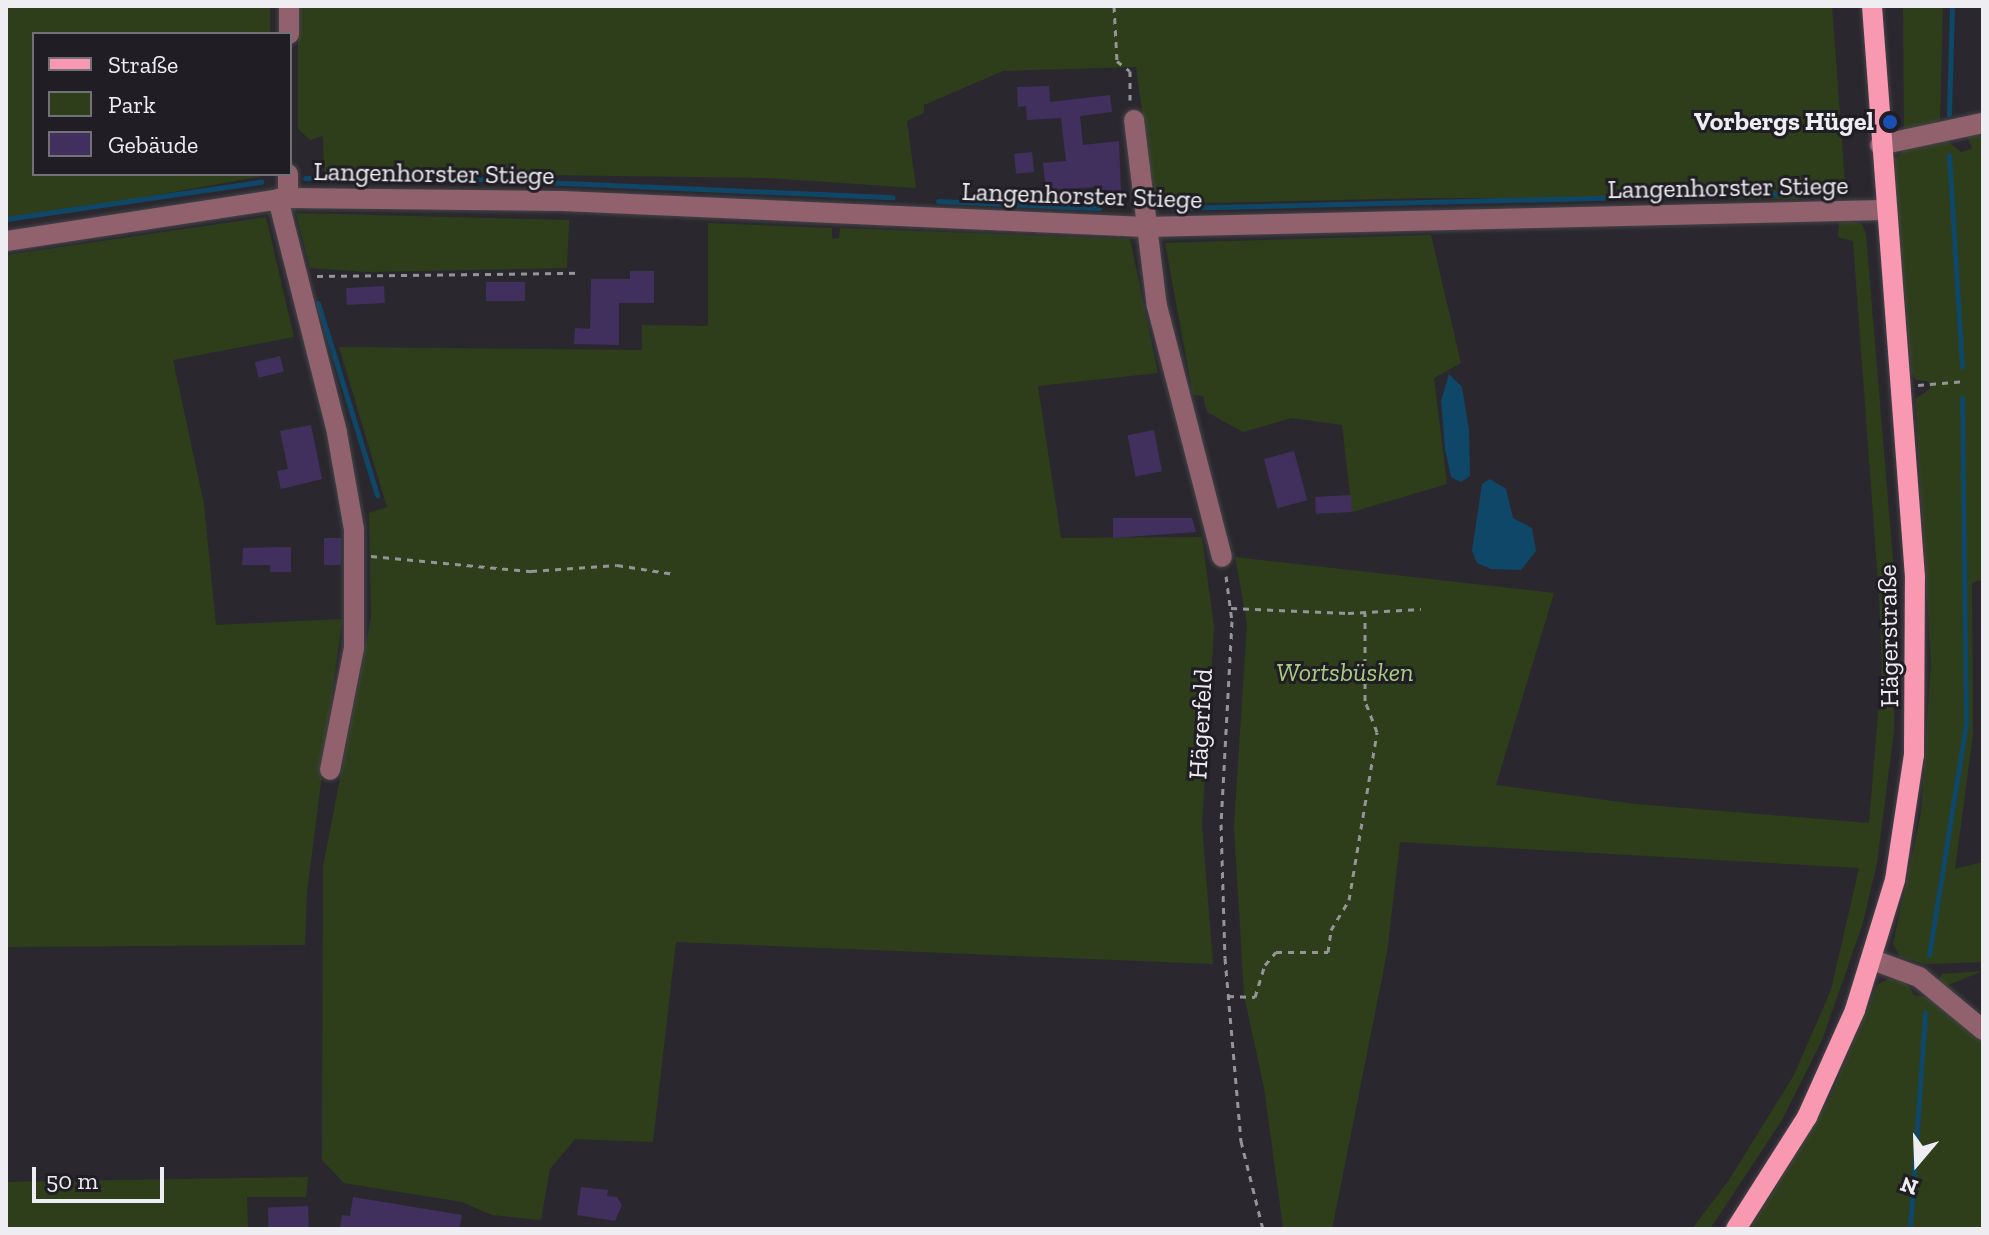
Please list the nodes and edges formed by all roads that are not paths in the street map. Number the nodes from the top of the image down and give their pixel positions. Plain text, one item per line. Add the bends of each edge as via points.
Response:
1 (289, 6) edge
2 (1872, 6) edge
3 (289, 32) edge
4 (1134, 120) road end
5 (1983, 123) edge
6 (1880, 145) junction
7 (288, 176) edge
8 (283, 198) junction
9 (1884, 210) junction
10 (1145, 227) junction
11 (6, 241) edge
12 (1222, 557) road end
13 (330, 770) dead end
14 (1873, 960) junction
15 (1983, 1030) edge
16 (1736, 1229) edge

1 - 3 street
2 - 6 main road, Hägerstraße
4 - 10 street
5 - 6 street
6 - 9 main road, Hägerstraße
7 - 8 street
8 - 10 street, Langenhorster Stiege via 563,201
8 - 11 street, Langenhorster Stiege
8 - 13 street, Langenhorster Stiege via 295,272 340,445 355,554 354,648
9 - 10 street, Langenhorster Stiege
9 - 14 main road, Hägerstraße via 1914,549 1917,700 1901,849
10 - 12 street via 1170,363
14 - 15 street via 1919,977
14 - 16 main road, Hägerstraße via 1820,1092

